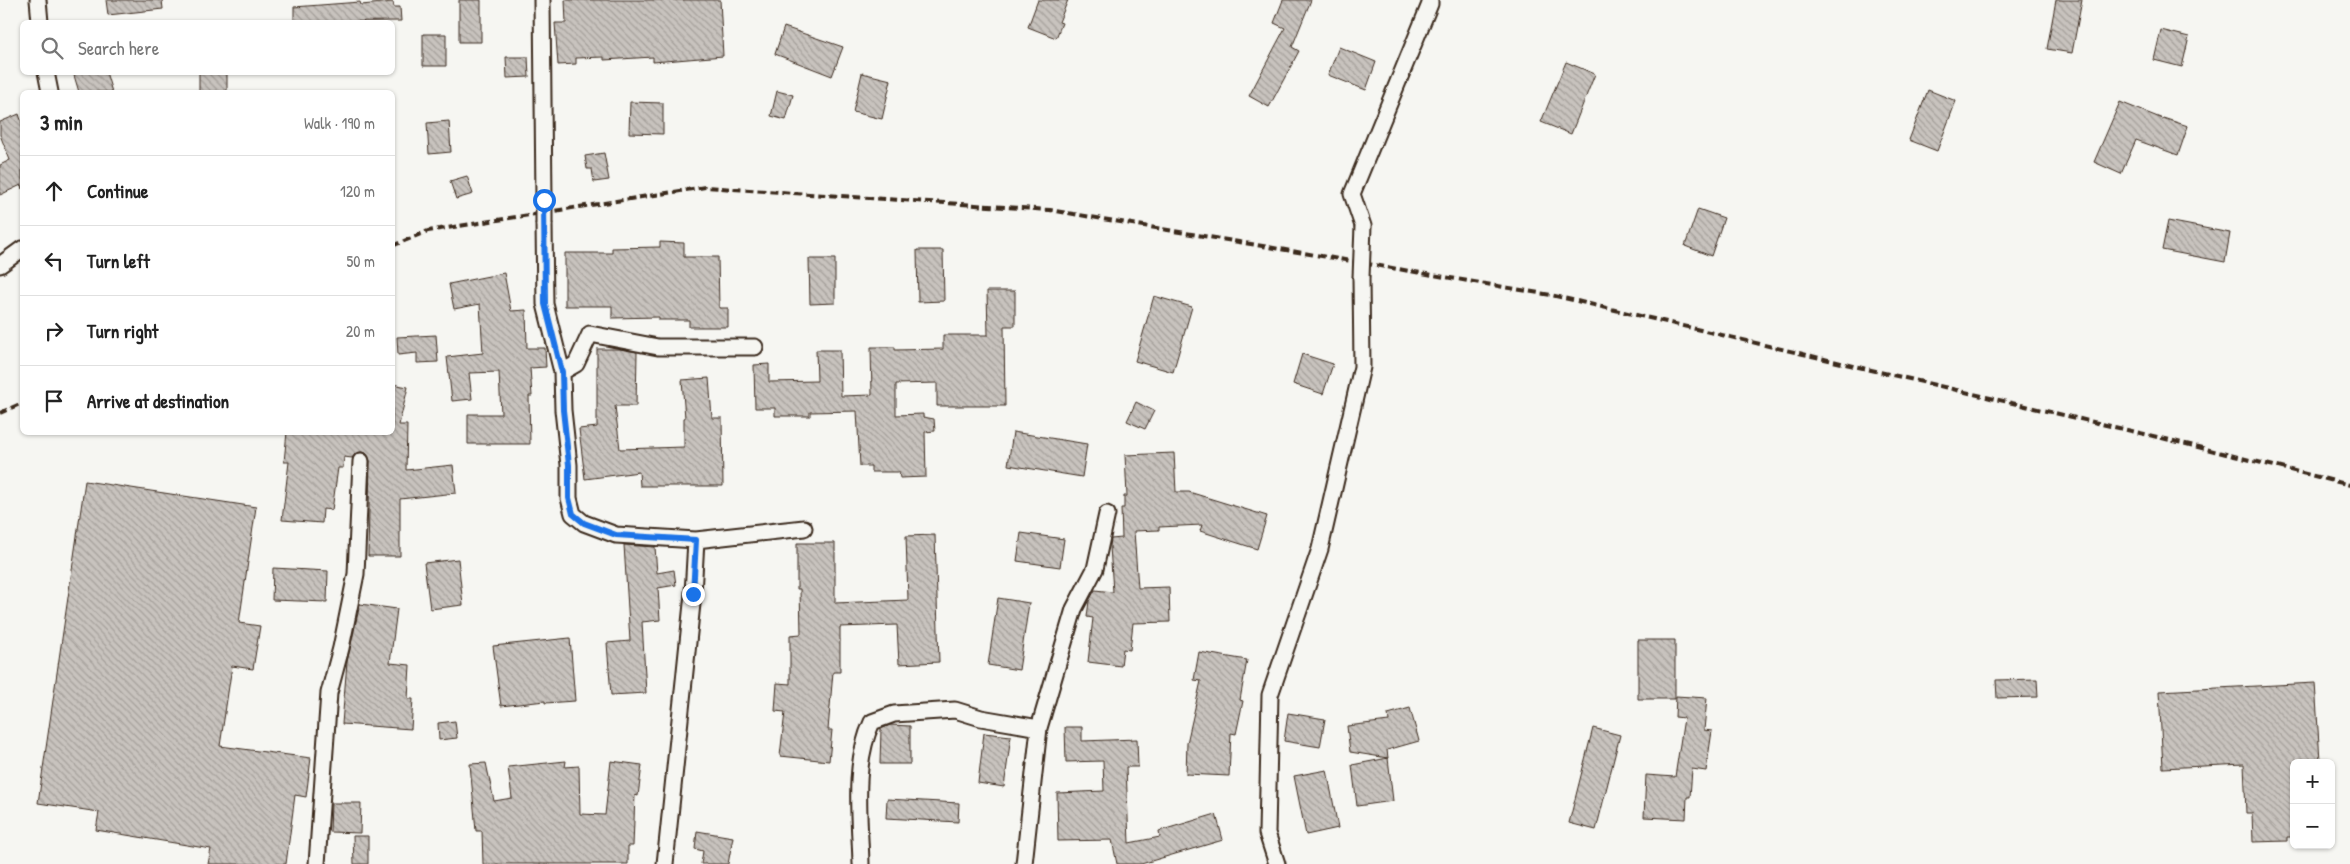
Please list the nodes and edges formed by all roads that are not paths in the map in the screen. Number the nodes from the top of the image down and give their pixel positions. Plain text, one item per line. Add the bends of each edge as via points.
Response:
1 (38, 0) edge
2 (542, 0) edge
3 (1430, 0) edge
4 (40, 20) edge
5 (47, 75) edge
6 (50, 90) edge
7 (20, 250) edge
8 (0, 265) edge
9 (755, 347) dead end
10 (562, 372) junction
11 (361, 461) dead end
12 (1107, 514) dead end
13 (804, 528) dead end
14 (696, 540) junction
15 (1039, 728) junction
16 (317, 864) edge
17 (665, 864) edge
18 (861, 864) edge
19 (1024, 864) edge
20 (1277, 864) edge

1 - 4 street
2 - 10 street, bridge via 545,304
3 - 20 street, bridge via 1352,194 1363,226 1362,367 1320,549 1270,695 1267,833
5 - 6 street
7 - 8 street
9 - 10 street via 658,346 590,334 576,364
10 - 14 street via 569,498 573,514 584,523 616,535
11 - 16 street via 356,574 329,693
12 - 15 street via 1095,569 1074,609
13 - 14 street
14 - 17 street
15 - 18 street via 955,710 894,714 872,722 864,738 860,761
15 - 19 street

